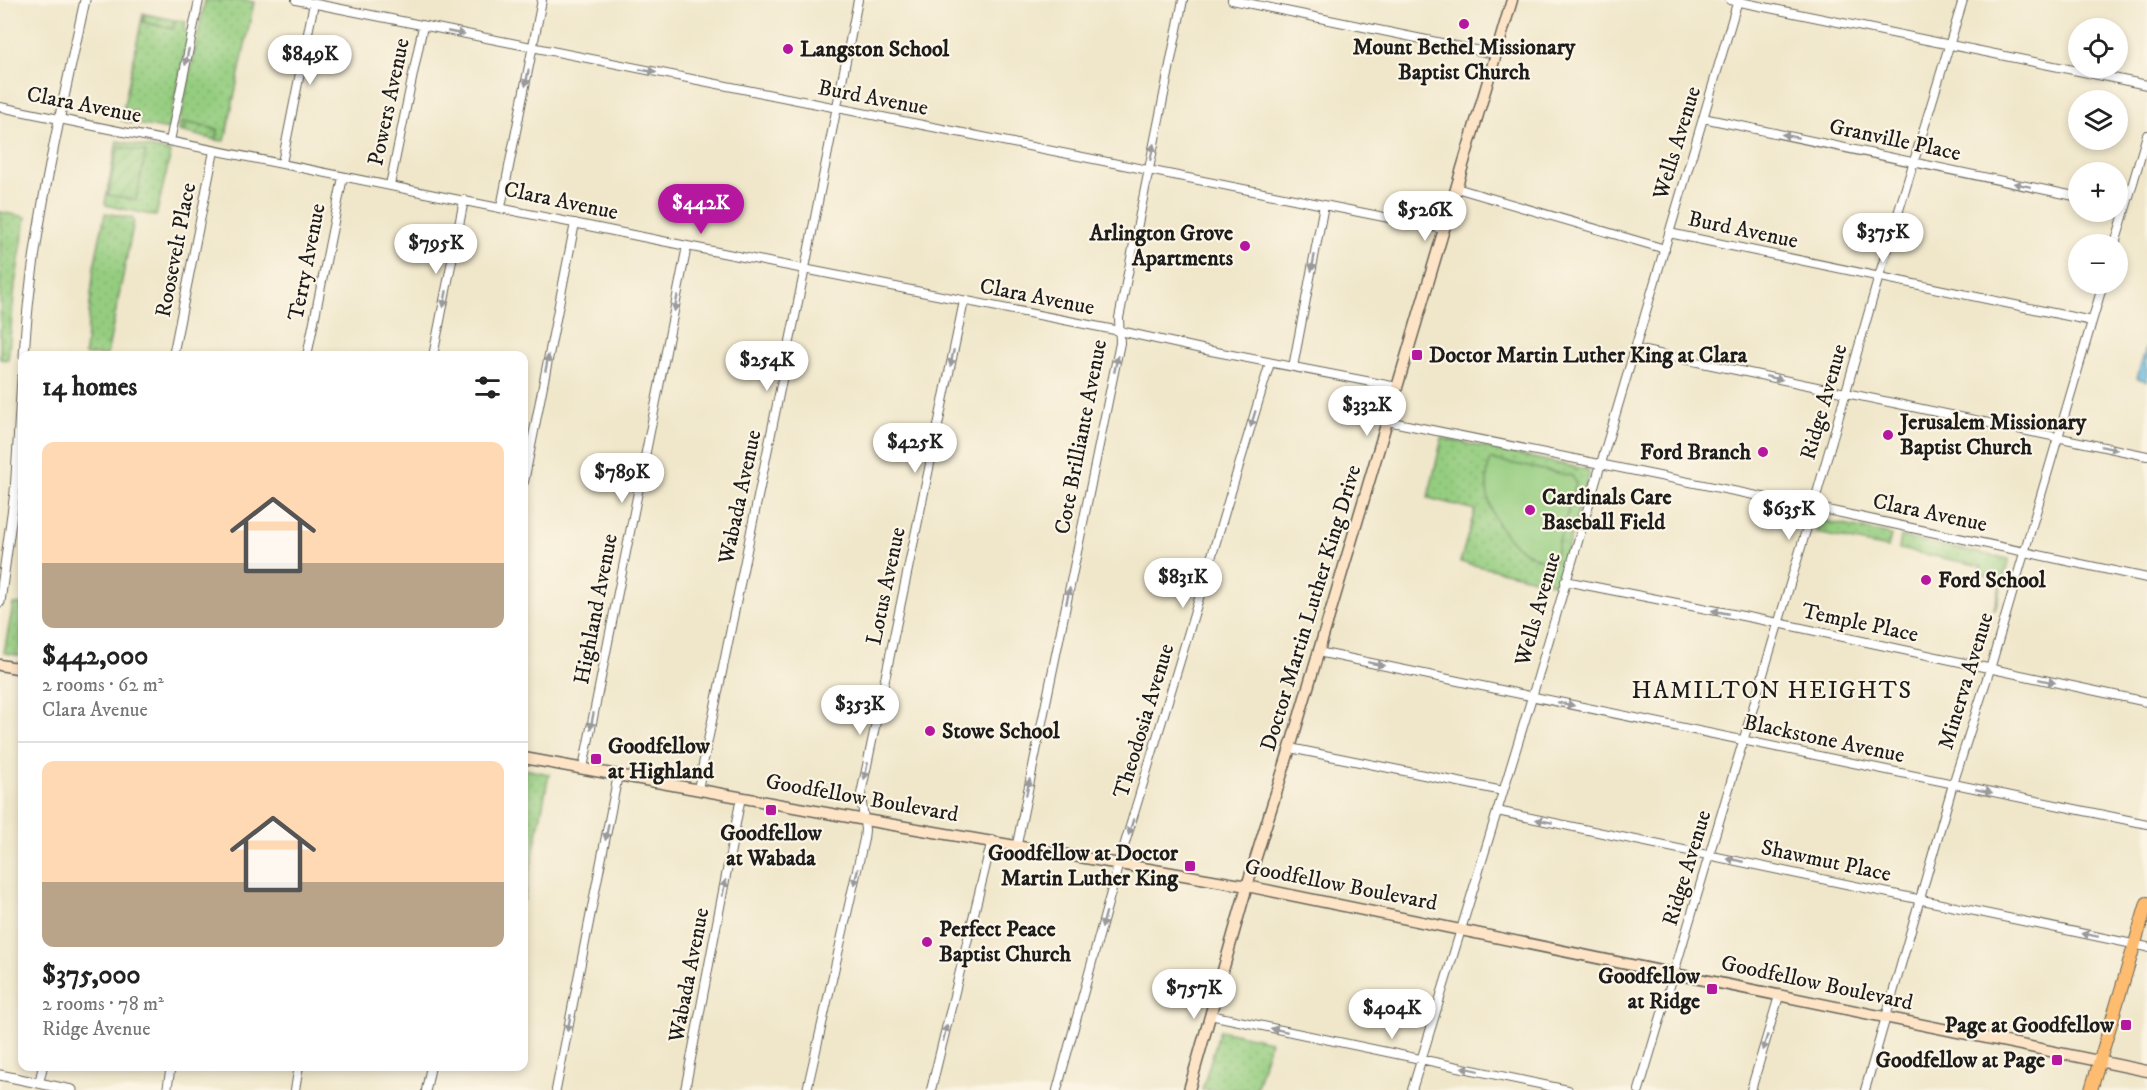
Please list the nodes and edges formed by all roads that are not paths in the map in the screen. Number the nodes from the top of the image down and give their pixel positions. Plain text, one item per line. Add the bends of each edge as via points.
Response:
1 (85, 0) edge
2 (199, 0) edge
3 (296, 0) edge
4 (542, 0) edge
5 (858, 0) edge
6 (1183, 0) edge
7 (1232, 0) edge
8 (1512, 0) edge
9 (1963, 0) edge
10 (1735, 1) edge
11 (314, 3) junction
12 (423, 26) junction
13 (1949, 45) junction
14 (532, 47) junction
15 (1495, 54) junction
16 (2147, 85) edge
17 (0, 106) edge
18 (836, 108) junction
19 (1703, 118) junction
20 (60, 119) junction
21 (2147, 135) edge
22 (170, 141) junction
23 (214, 151) junction
24 (282, 163) junction
25 (1915, 163) junction
26 (1148, 171) junction
27 (343, 177) junction
28 (390, 185) junction
29 (1456, 188) junction
30 (2128, 189) edge
31 (2068, 194) edge
32 (464, 200) junction
33 (1323, 205) junction
34 (501, 207) junction
35 (575, 223) junction
36 (1443, 229) junction
37 (1669, 233) junction
38 (687, 246) junction
39 (1665, 249) junction
40 (805, 268) junction
41 (1879, 276) junction
42 (2100, 294) edge
43 (964, 301) junction
44 (2092, 321) junction
45 (1120, 331) junction
46 (1635, 349) junction
47 (24, 351) edge
48 (174, 351) edge
49 (308, 351) edge
50 (434, 351) edge
51 (1270, 363) junction
52 (1293, 367) junction
53 (1397, 387) junction
54 (1846, 393) junction
55 (1387, 421) junction
56 (2058, 437) junction
57 (18, 443) edge
58 (2147, 456) edge
59 (528, 462) edge
60 (1600, 465) junction
61 (1813, 507) junction
62 (2023, 551) junction
63 (2147, 578) edge
64 (1565, 581) junction
65 (0, 602) edge
66 (1778, 623) junction
67 (1318, 652) junction
68 (0, 665) edge
69 (18, 668) edge
70 (1989, 669) junction
71 (1532, 697) junction
72 (2147, 702) edge
73 (1744, 740) junction
74 (1290, 748) junction
75 (528, 759) edge
76 (583, 768) junction
77 (618, 775) junction
78 (1953, 784) junction
79 (698, 789) junction
80 (1503, 791) junction
81 (741, 797) junction
82 (1497, 811) junction
83 (865, 820) junction
84 (2147, 824) edge
85 (992, 840) junction
86 (1017, 844) junction
87 (1709, 855) junction
88 (1119, 864) junction
89 (1247, 886) junction
90 (1919, 899) junction
91 (2147, 903) edge
92 (1462, 929) junction
93 (2141, 946) edge
94 (1674, 972) junction
95 (1779, 996) junction
96 (1210, 1016) junction
97 (1886, 1017) junction
98 (1421, 1059) junction
99 (2100, 1061) junction
100 (42, 1071) edge
101 (170, 1071) edge
102 (298, 1071) edge
103 (430, 1071) edge
104 (2147, 1071) edge
105 (0, 1075) edge
106 (39, 1083) junction
107 (72, 1090) edge
108 (167, 1090) edge
109 (295, 1090) edge
110 (426, 1090) edge
111 (556, 1090) edge
112 (685, 1090) edge
113 (807, 1090) edge
114 (931, 1090) edge
115 (1057, 1090) edge
116 (1189, 1090) edge
117 (1412, 1090) edge
118 (1568, 1090) edge
119 (1639, 1090) edge
120 (1751, 1090) edge
121 (1864, 1090) edge
122 (2091, 1090) edge

1 - 20 street
2 -> 22 street
3 - 11 street, Burd Avenue
4 - 14 street
5 - 18 street, Wabada Avenue
26 -> 6 street, Cote Brilliante Avenue
7 - 15 street
8 - 15 main road, Doctor Martin Luther King Drive
9 - 13 street, Ridge Avenue
10 - 13 street
10 - 19 street, Wells Avenue
11 - 12 street, Burd Avenue
11 - 24 street
12 -> 14 street, Burd Avenue
12 - 28 street, Powers Avenue
13 - 16 street
13 - 25 street, Ridge Avenue
14 -> 18 street, Burd Avenue
14 -> 34 street
15 - 29 main road, Doctor Martin Luther King Drive
17 - 20 street, Clara Avenue
18 - 26 street, Burd Avenue
18 - 40 street, Wabada Avenue
25 -> 19 street, Granville Place
19 - 37 street, Wells Avenue
20 - 22 street, Clara Avenue
20 - 47 street via 36,244
21 - 30 street
22 - 23 street, Clara Avenue
23 - 24 street, Clara Avenue
23 - 48 street, Roosevelt Place
24 - 27 street, Clara Avenue
31 -> 25 street, Granville Place
25 - 41 street, Ridge Avenue
26 - 33 street, Burd Avenue
26 - 45 street, Cote Brilliante Avenue via 1119,318
27 - 28 street, Clara Avenue
27 - 49 street, Terry Avenue
28 - 32 street, Clara Avenue
29 - 36 main road, Doctor Martin Luther King Drive
29 - 39 street, Burd Avenue
32 - 34 street, Clara Avenue
32 -> 50 street
33 - 36 street, Burd Avenue
33 -> 52 street
34 - 35 street, Clara Avenue
35 - 38 street, Clara Avenue
59 -> 35 street
36 - 53 main road, Doctor Martin Luther King Drive
37 - 39 street, Wells Avenue
37 - 41 street, Burd Avenue
38 - 40 street, Clara Avenue
38 -> 76 street, Highland Avenue
39 - 46 street, Wells Avenue
40 - 43 street, Clara Avenue
40 - 79 street, Wabada Avenue
41 - 44 street, Burd Avenue
41 - 54 street, Ridge Avenue
42 - 44 street, Minerva Avenue
43 - 45 street, Clara Avenue
43 -> 83 street, Lotus Avenue via 861,794
44 - 56 street, Minerva Avenue
45 - 51 street, Clara Avenue
86 -> 45 street, Cote Brilliante Avenue
46 -> 54 street
46 - 60 street, Wells Avenue
51 - 52 street, Clara Avenue
51 -> 88 street, Theodosia Avenue
52 - 53 street, Clara Avenue
53 - 55 main road, Doctor Martin Luther King Drive
54 - 56 street
54 - 61 street, Ridge Avenue
55 - 60 street, Clara Avenue
55 - 67 main road, Doctor Martin Luther King Drive
56 -> 58 street
56 - 62 street, Minerva Avenue
57 - 65 street
60 - 61 street, Clara Avenue
60 - 64 street, Wells Avenue
61 - 62 street, Clara Avenue
61 - 66 street, Ridge Avenue
62 - 63 street, Clara Avenue
62 - 70 street, Minerva Avenue
66 -> 64 street, Temple Place
64 - 71 street, Wells Avenue
66 - 70 street, Temple Place
66 - 73 street, Ridge Avenue
67 -> 71 street, Blackstone Avenue
67 - 74 main road, Doctor Martin Luther King Drive
68 - 69 main road
70 -> 72 street, Temple Place
70 - 78 street, Minerva Avenue
71 -> 73 street, Blackstone Avenue
71 - 80 street, Wells Avenue
73 - 78 street, Blackstone Avenue
73 - 87 street, Ridge Avenue
74 - 80 street
74 - 89 main road, Doctor Martin Luther King Drive
75 - 76 main road, Goodfellow Boulevard
76 - 77 main road, Goodfellow Boulevard
77 - 79 main road, Goodfellow Boulevard
77 -> 111 street
78 -> 84 street, Blackstone Avenue
78 - 90 street, Minerva Avenue
79 - 81 main road, Goodfellow Boulevard
80 - 82 street, Wells Avenue
81 - 83 main road, Goodfellow Boulevard
112 -> 81 street, Wabada Avenue
87 -> 82 street, Shawmut Place
82 - 92 street, Wells Avenue
83 - 85 main road, Goodfellow Boulevard
83 -> 113 street, Lotus Avenue via 864,839
85 - 86 main road, Goodfellow Boulevard
114 -> 85 street
86 - 88 main road, Goodfellow Boulevard
90 -> 87 street, Shawmut Place
87 - 94 street, Ridge Avenue
88 - 89 main road, Goodfellow Boulevard
88 -> 115 street, Theodosia Avenue
89 - 92 main road, Goodfellow Boulevard
89 - 96 main road, Doctor Martin Luther King Drive
93 -> 90 street, Shawmut Place
90 - 97 street, Minerva Avenue
91 - 93 main road
92 - 94 main road, Goodfellow Boulevard
92 - 98 street, Wells Avenue
93 - 99 main road
94 - 95 main road, Goodfellow Boulevard
94 - 119 street, Ridge Avenue
95 - 97 main road, Goodfellow Boulevard
95 -> 120 street
98 -> 96 street
96 - 116 main road, Doctor Martin Luther King Drive
97 - 99 main road, Goodfellow Boulevard
97 - 121 street, Minerva Avenue
98 - 117 street, Wells Avenue
118 -> 98 street
99 - 104 main road, Goodfellow Boulevard
99 - 122 main road
100 - 106 street
101 - 108 street
102 - 109 street
103 - 110 street
105 - 106 street
106 - 107 street

